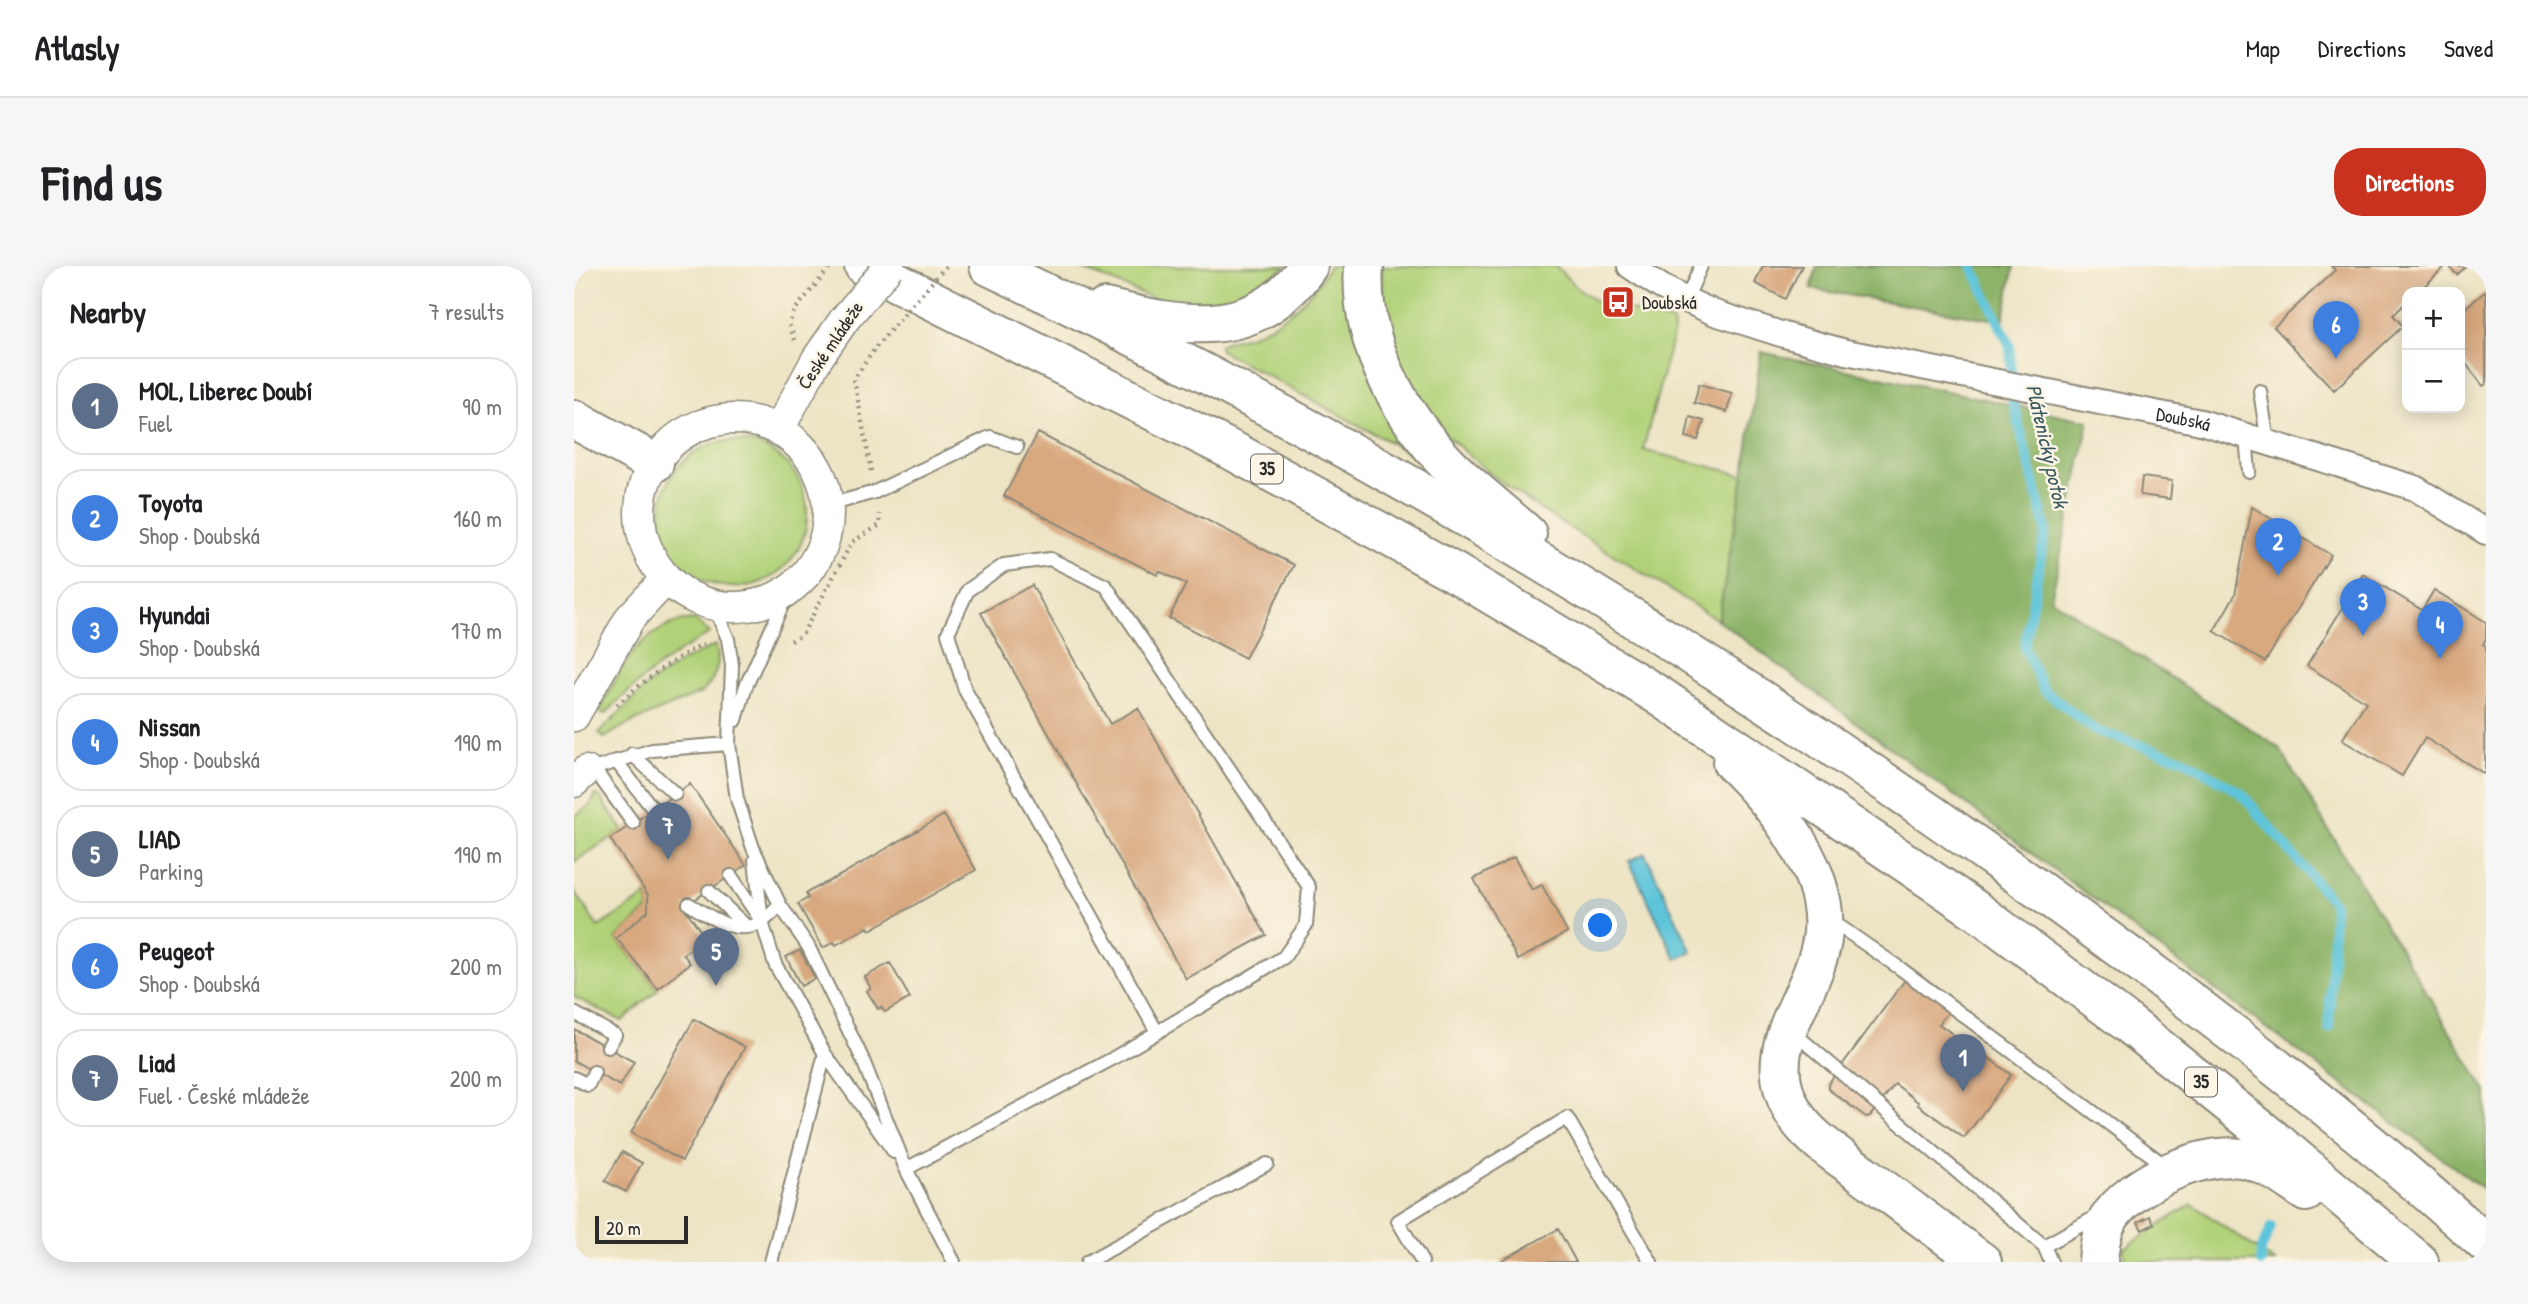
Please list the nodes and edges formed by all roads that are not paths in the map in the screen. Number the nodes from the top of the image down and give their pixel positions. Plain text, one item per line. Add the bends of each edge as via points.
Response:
1 (864, 266) edge
2 (889, 266) edge
3 (1308, 266) edge
4 (1364, 266) edge
5 (1630, 266) edge
6 (1701, 266) edge
7 (1000, 271) edge
8 (1686, 300) junction
9 (2260, 391) dead end
10 (574, 419) edge
11 (779, 429) junction
12 (2257, 440) junction
13 (1017, 447) dead end
14 (653, 463) junction
15 (2249, 472) dead end
16 (829, 505) junction
17 (2486, 533) edge
18 (666, 579) junction
19 (789, 590) junction
20 (1606, 601) junction
21 (714, 606) junction
22 (1658, 695) junction
23 (574, 716) edge
24 (729, 744) junction
25 (632, 754) junction
26 (616, 761) junction
27 (585, 774) edge
28 (675, 794) dead end
29 (653, 809) dead end
30 (633, 823) dead end
31 (753, 848) junction
32 (730, 876) dead end
33 (709, 891) dead end
34 (689, 904) dead end
35 (780, 905) junction
36 (1823, 915) junction
37 (762, 922) junction
38 (747, 927) junction
39 (574, 1013) edge
40 (1788, 1027) junction
41 (1157, 1032) junction
42 (608, 1047) dead end
43 (825, 1054) junction
44 (594, 1072) dead end
45 (574, 1078) edge
46 (1267, 1164) dead end
47 (906, 1169) junction
48 (2172, 1171) junction
49 (2126, 1199) junction
50 (2486, 1244) edge
51 (2044, 1246) junction
52 (771, 1262) edge
53 (954, 1262) edge
54 (1087, 1262) edge
55 (1422, 1262) edge
56 (1651, 1262) edge
57 (1982, 1262) edge
58 (2050, 1262) edge
59 (2098, 1262) edge
60 (2416, 1262) edge

1 - 22 highway, 35 via 1235,452 1457,574
2 - 11 street, České mládeže, bridge via 817,359
3 - 7 highway via 1295,285 1267,307 1227,323 1203,325 1096,305
4 - 20 highway via 1368,322 1376,354 1398,399 1461,477
5 - 8 street, Doubská
6 - 8 lane
7 - 20 highway via 1261,402
8 - 12 street, Doubská via 1747,324 1846,352 2201,422
9 - 12 lane
10 - 14 highway
11 - 14 street via 733,418 710,421 688,430
11 - 16 street via 804,448 821,474
12 - 15 lane
12 - 17 street, Doubská via 2415,488
13 - 16 lane via 990,437 875,492
14 - 18 street via 639,510 642,536
16 - 19 street via 820,553
18 - 21 street via 680,591
18 - 23 street via 631,618
19 - 21 street via 766,603
19 - 24 lane via 746,686
20 - 50 highway via 1890,784 2133,957 2302,1088
21 - 24 lane via 728,639 732,665
22 - 36 highway via 1734,764 1787,823 1812,872
22 - 60 highway, 35 via 1977,911 2129,1024 2278,1143
24 - 25 lane
24 - 31 lane via 737,799
25 - 26 lane
25 - 28 lane
26 - 27 lane
26 - 29 lane
27 - 30 lane
31 - 35 lane
31 - 37 lane
32 - 37 lane
33 - 38 lane
34 - 38 lane via 727,926
35 - 37 lane
35 - 47 lane via 808,946 862,1058
36 - 40 highway via 1816,967
36 - 48 lane
37 - 38 lane
37 - 43 lane via 775,964
39 - 42 lane via 615,1035
40 - 51 lane
40 - 57 highway via 1781,1077 1793,1112 1818,1140
41 - 41 lane via 1284,957 1306,925 1309,887 1106,586 1050,559 1004,565 968,590 948,633 965,690
41 - 47 lane
43 - 47 lane
43 - 52 lane
44 - 45 lane via 587,1085
46 - 54 lane
47 - 53 lane
48 - 49 highway
48 - 60 highway via 2203,1159 2249,1160
49 - 51 lane
49 - 59 highway via 2103,1231
51 - 58 lane
55 - 56 lane via 1398,1221 1567,1118

